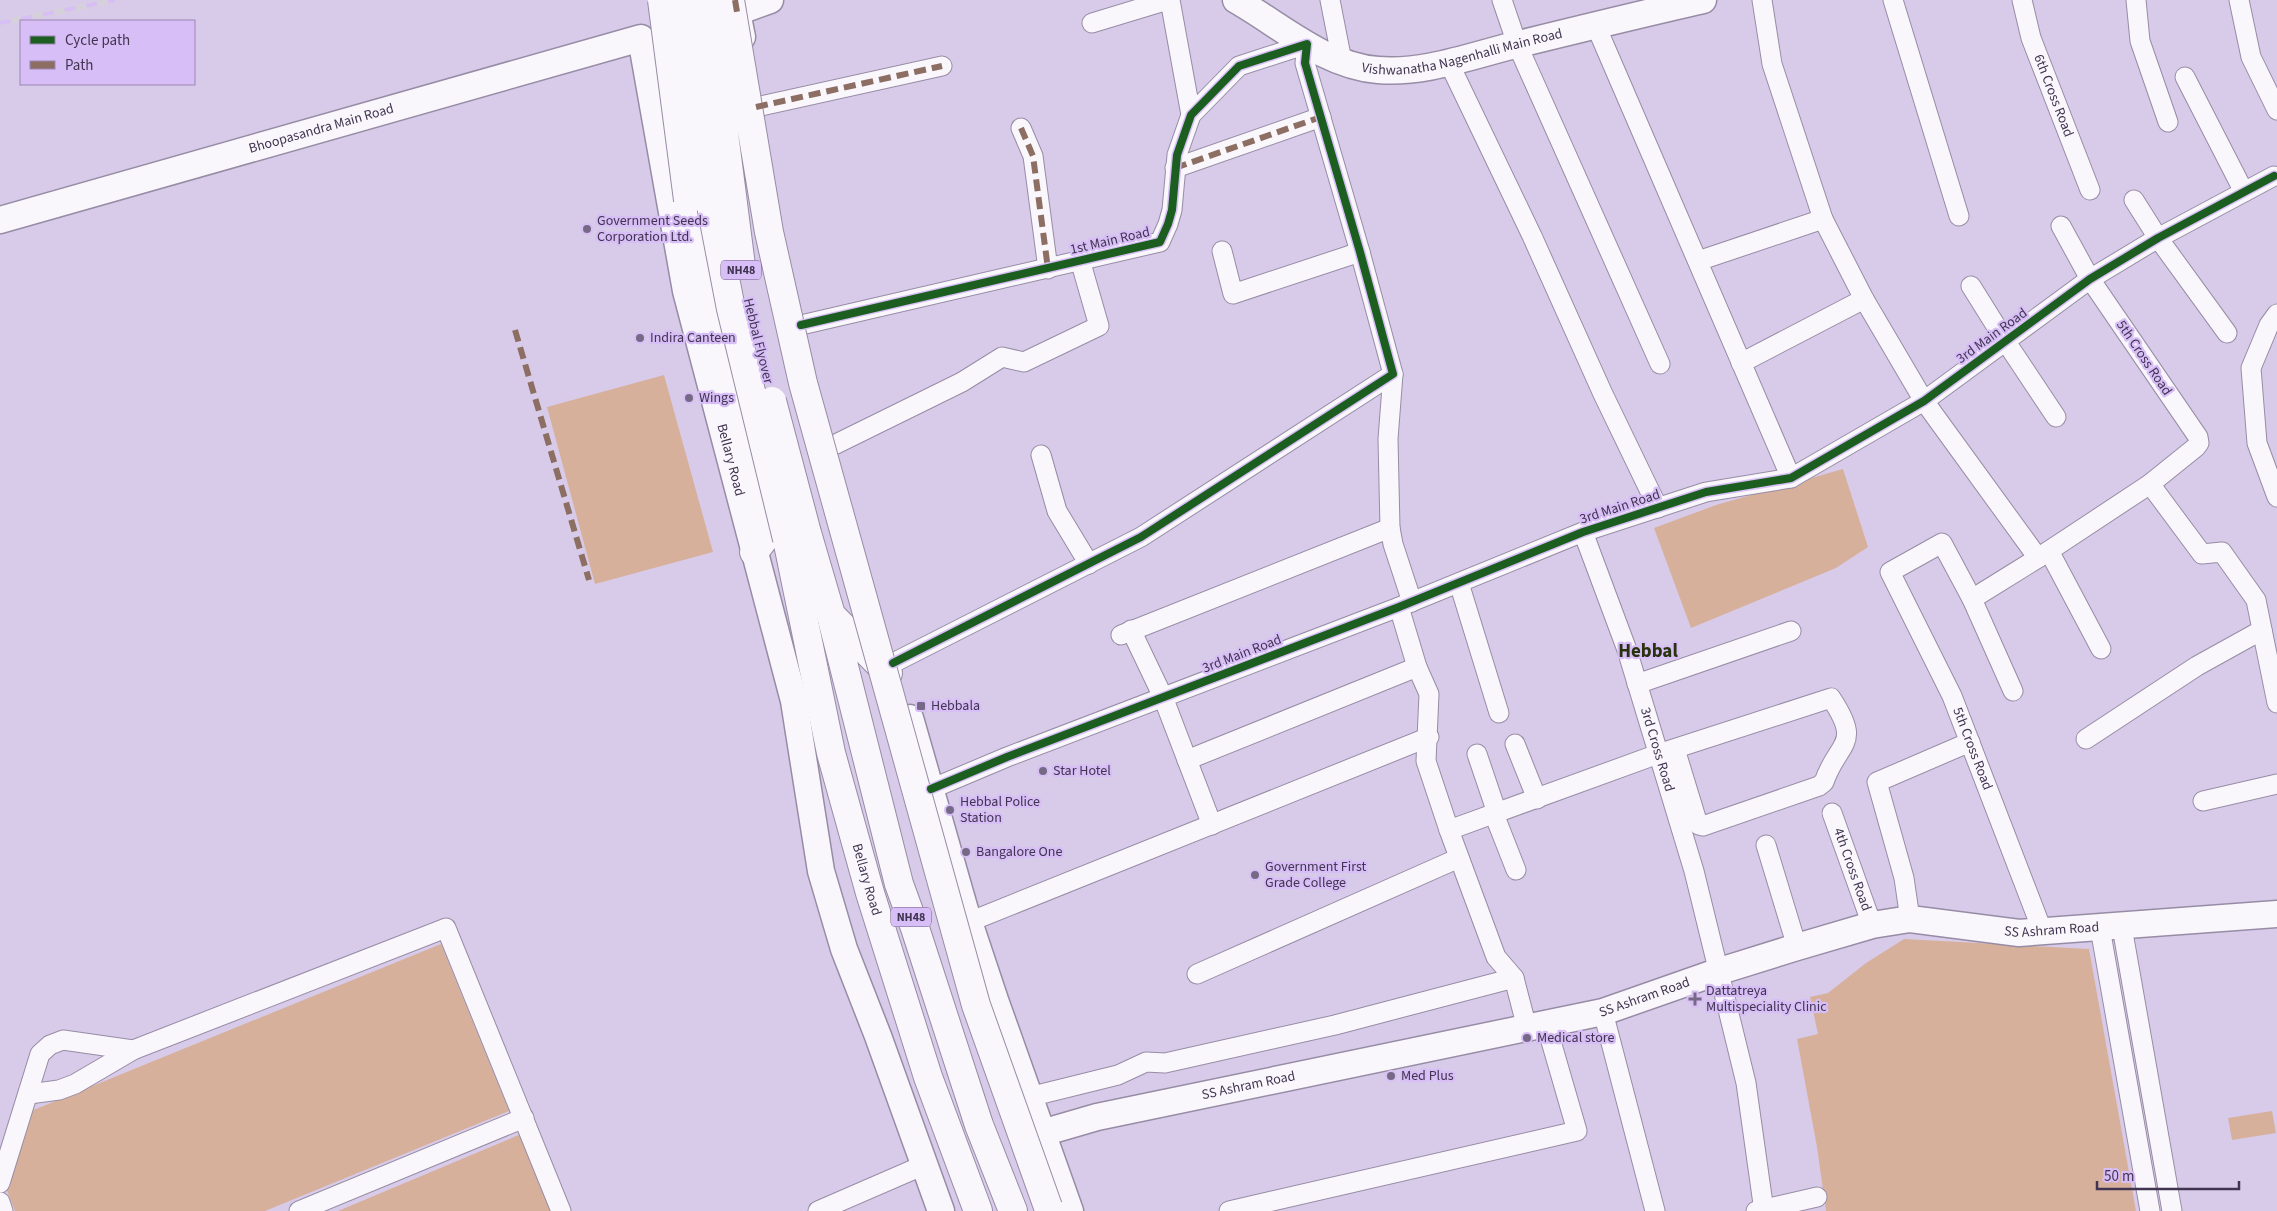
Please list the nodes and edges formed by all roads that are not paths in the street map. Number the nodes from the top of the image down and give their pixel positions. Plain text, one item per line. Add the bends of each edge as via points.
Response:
1 (662, 0) edge
2 (682, 0) edge
3 (707, 0) edge
4 (770, 0) edge
5 (1169, 0) edge
6 (1236, 0) edge
7 (1330, 0) edge
8 (1502, 0) edge
9 (1703, 0) edge
10 (1762, 0) edge
11 (1892, 0) edge
12 (2022, 0) edge
13 (2136, 0) edge
14 (2239, 0) edge
15 (733, 6) edge
16 (1649, 6) edge
17 (1092, 23) dead end
18 (1596, 26) junction
19 (641, 38) joint
20 (1307, 44) junction
21 (1517, 44) junction
22 (1342, 61) junction
23 (1449, 63) junction
24 (942, 66) dead end
25 (2185, 76) dead end
26 (756, 107) junction
27 (2277, 110) edge
28 (1191, 115) junction
29 (1321, 117) junction
30 (2168, 122) dead end
31 (1021, 128) dead end
32 (1175, 168) junction
33 (2274, 176) dead end
34 (2090, 190) dead end
35 (2244, 192) junction
36 (2134, 200) dead end
37 (1959, 216) dead end
38 (1823, 219) junction
39 (0, 220) edge
40 (2061, 226) dead end
41 (2158, 238) junction
42 (1222, 251) dead end
43 (1360, 252) junction
44 (1080, 260) junction
45 (1698, 262) junction
46 (1048, 269) junction
47 (2090, 279) junction
48 (1971, 286) dead end
49 (1864, 299) junction
50 (2277, 314) edge
51 (801, 325) junction
52 (2227, 333) dead end
53 (2006, 342) junction
54 (1741, 363) junction
55 (1660, 364) dead end
56 (1393, 374) junction
57 (1924, 401) junction
58 (2056, 417) dead end
59 (832, 446) junction
60 (1041, 455) dead end
61 (1791, 478) junction
62 (2150, 484) junction
63 (2277, 497) edge
64 (1658, 508) junction
65 (1390, 528) junction
66 (1583, 532) junction
67 (797, 536) junction
68 (754, 552) junction
69 (2044, 555) junction
70 (1089, 564) junction
71 (1459, 583) junction
72 (1972, 599) junction
73 (1406, 605) junction
74 (831, 616) junction
75 (2262, 630) junction
76 (1792, 631) dead end
77 (2101, 649) dead end
78 (1417, 667) junction
79 (896, 673) junction
80 (1637, 684) junction
81 (2013, 690) dead end
82 (1163, 698) junction
83 (2277, 703) edge
84 (1499, 713) dead end
85 (1429, 737) junction
86 (2086, 739) dead end
87 (1970, 742) junction
88 (1515, 744) dead end
89 (1667, 751) junction
90 (1477, 754) dead end
91 (1187, 760) junction
92 (2277, 784) edge
93 (931, 789) junction
94 (1536, 799) junction
95 (2203, 801) dead end
96 (1496, 813) junction
97 (1832, 813) dead end
98 (1212, 825) junction
99 (1449, 830) junction
100 (1766, 845) dead end
101 (1459, 858) junction
102 (1516, 870) dead end
103 (2277, 914) edge
104 (1910, 919) junction
105 (969, 922) junction
106 (1872, 925) junction
107 (2111, 928) junction
108 (2042, 930) junction
109 (1797, 947) junction
110 (1720, 971) junction
111 (1197, 974) dead end
112 (1514, 978) junction
113 (1602, 1012) junction
114 (1536, 1026) junction
115 (133, 1050) junction
116 (29, 1094) junction
117 (1029, 1097) junction
118 (524, 1118) junction
119 (1042, 1132) junction
120 (2163, 1160) junction
121 (924, 1165) junction
122 (2142, 1165) junction
123 (0, 1183) edge
124 (1817, 1198) dead end
125 (0, 1202) edge
126 (1056, 1210) edge
127 (1761, 1210) edge
128 (3, 1211) edge
129 (299, 1211) edge
130 (561, 1211) edge
131 (818, 1211) edge
132 (941, 1211) edge
133 (978, 1211) edge
134 (1013, 1211) edge
135 (1229, 1211) edge
136 (1655, 1211) edge
137 (2150, 1211) edge
138 (2172, 1211) edge

1 - 68 highway, NH48, bridge via 702,283 764,538
2 - 67 highway, Hebbal Flyover, bridge via 709,195 729,300
3 - 67 highway, Hebbal Flyover / NH48, bridge via 743,278
4 - 15 street
5 - 17 street
5 - 28 street
6 - 20 street, Vishwanatha Nagenhalli Main Road
7 - 22 street
8 - 21 street
9 - 16 street, Vishwanatha Nagenhalli Main Road
10 - 38 street via 1772,64
11 - 37 street
12 - 34 street, 6th Cross Road via 2031,38
13 - 30 street via 2140,42
14 - 27 street via 2251,57
15 - 26 street
15 - 126 highway, bridge via 769,232 803,383 976,1005
16 - 18 street, Vishwanatha Nagenhalli Main Road
18 - 21 street, Vishwanatha Nagenhalli Main Road
18 - 45 street
19 - 39 street, Bhoopasandra Main Road
19 - 68 street, Bellary Road via 686,291
20 - 22 street, Vishwanatha Nagenhalli Main Road
20 - 28 street, 1st Main Road via 1239,66
20 - 29 street via 1305,64
21 - 23 street, Vishwanatha Nagenhalli Main Road
21 - 55 street
22 - 23 street, Vishwanatha Nagenhalli Main Road via 1377,70
23 - 64 street
24 - 26 street
25 - 35 street
26 - 51 street
28 - 32 street, 1st Main Road
29 - 32 street
29 - 43 street
31 - 46 street via 1033,156
32 - 44 street, 1st Main Road via 1172,210 1160,242
33 - 35 street, 3rd Main Road
35 - 41 street, 3rd Main Road
36 - 41 street
38 - 45 street
38 - 49 street
40 - 47 street
41 - 47 street, 3rd Main Road
41 - 52 street
42 - 43 street via 1233,294
43 - 56 street
44 - 46 street, 1st Main Road
44 - 59 street via 1099,326 1024,362 1002,358 962,382
45 - 54 street
46 - 51 street, 1st Main Road
47 - 53 street, 3rd Main Road
47 - 62 street, 5th Cross Road via 2198,437 2196,447
48 - 53 street
49 - 54 street
49 - 57 street
50 - 63 street via 2269,325 2252,368 2257,443
51 - 59 street
53 - 57 street, 3rd Main Road
53 - 58 street
54 - 61 street
56 - 65 street via 1388,439
56 - 70 street via 1141,537
57 - 61 street, 3rd Main Road
57 - 69 street
59 - 79 street
60 - 70 street via 1058,511
61 - 64 street, 3rd Main Road via 1706,492
62 - 69 street
62 - 75 street via 2202,554 2222,552 2256,600
64 - 66 street, 3rd Main Road
65 - 73 street
65 - 82 street via 1126,633
66 - 71 street, 3rd Main Road
66 - 80 street, 3rd Cross Road
67 - 74 highway, Hebbal Flyover / NH48
67 - 133 highway, Bellary Road / NH48 via 831,753 894,976
68 - 121 street, Bellary Road via 794,701 821,871 842,940
69 - 72 street
69 - 77 street
70 - 79 street
71 - 73 street, 3rd Main Road
71 - 84 street
72 - 81 street
72 - 87 street, 5th Cross Road via 1942,543 1890,572 1952,696
73 - 78 street
73 - 82 street, 3rd Main Road
74 - 79 highway
74 - 134 highway, NH48 via 899,884 978,1125
75 - 83 street
75 - 86 street via 2197,666
76 - 80 street
78 - 85 street via 1429,694
78 - 91 street
79 - 93 street
80 - 89 street, 3rd Cross Road
82 - 91 street
82 - 93 street, 3rd Main Road
85 - 98 street
85 - 99 street via 1426,761
87 - 104 street via 1877,782 1904,878
87 - 108 street, 5th Cross Road
88 - 94 street
89 - 89 street via 1697,821 1703,826 1819,786 1848,735 1831,698
89 - 94 street
89 - 110 street, 3rd Cross Road
90 - 96 street
91 - 98 street
92 - 95 street
93 - 105 street
94 - 96 street
96 - 99 street
96 - 102 street
97 - 106 street, 4th Cross Road
98 - 105 street
99 - 101 street
100 - 109 street
101 - 111 street
101 - 112 street via 1496,957
103 - 107 street, SS Ashram Road
104 - 106 street, SS Ashram Road
104 - 108 street, SS Ashram Road via 2020,933
105 - 117 street
106 - 109 street, SS Ashram Road
107 - 108 street, SS Ashram Road
107 - 120 street
107 - 122 street
109 - 110 street, SS Ashram Road
110 - 113 street, SS Ashram Road
110 - 127 street, 3rd Cross Road via 1746,1083
112 - 114 street
112 - 117 street via 1307,1031 1165,1063 1146,1062 1118,1075
113 - 114 street, SS Ashram Road
113 - 136 street
114 - 119 street, SS Ashram Road via 1097,1117
114 - 135 street via 1577,1131
115 - 116 street via 75,1084
115 - 116 street via 62,1040 50,1045 40,1054
115 - 118 street via 446,928
116 - 123 street
117 - 119 street
118 - 129 street
118 - 130 street
119 - 126 street
120 - 122 street
120 - 138 street
121 - 131 street
121 - 132 street, Bellary Road
122 - 137 street
124 - 127 street
125 - 128 street

